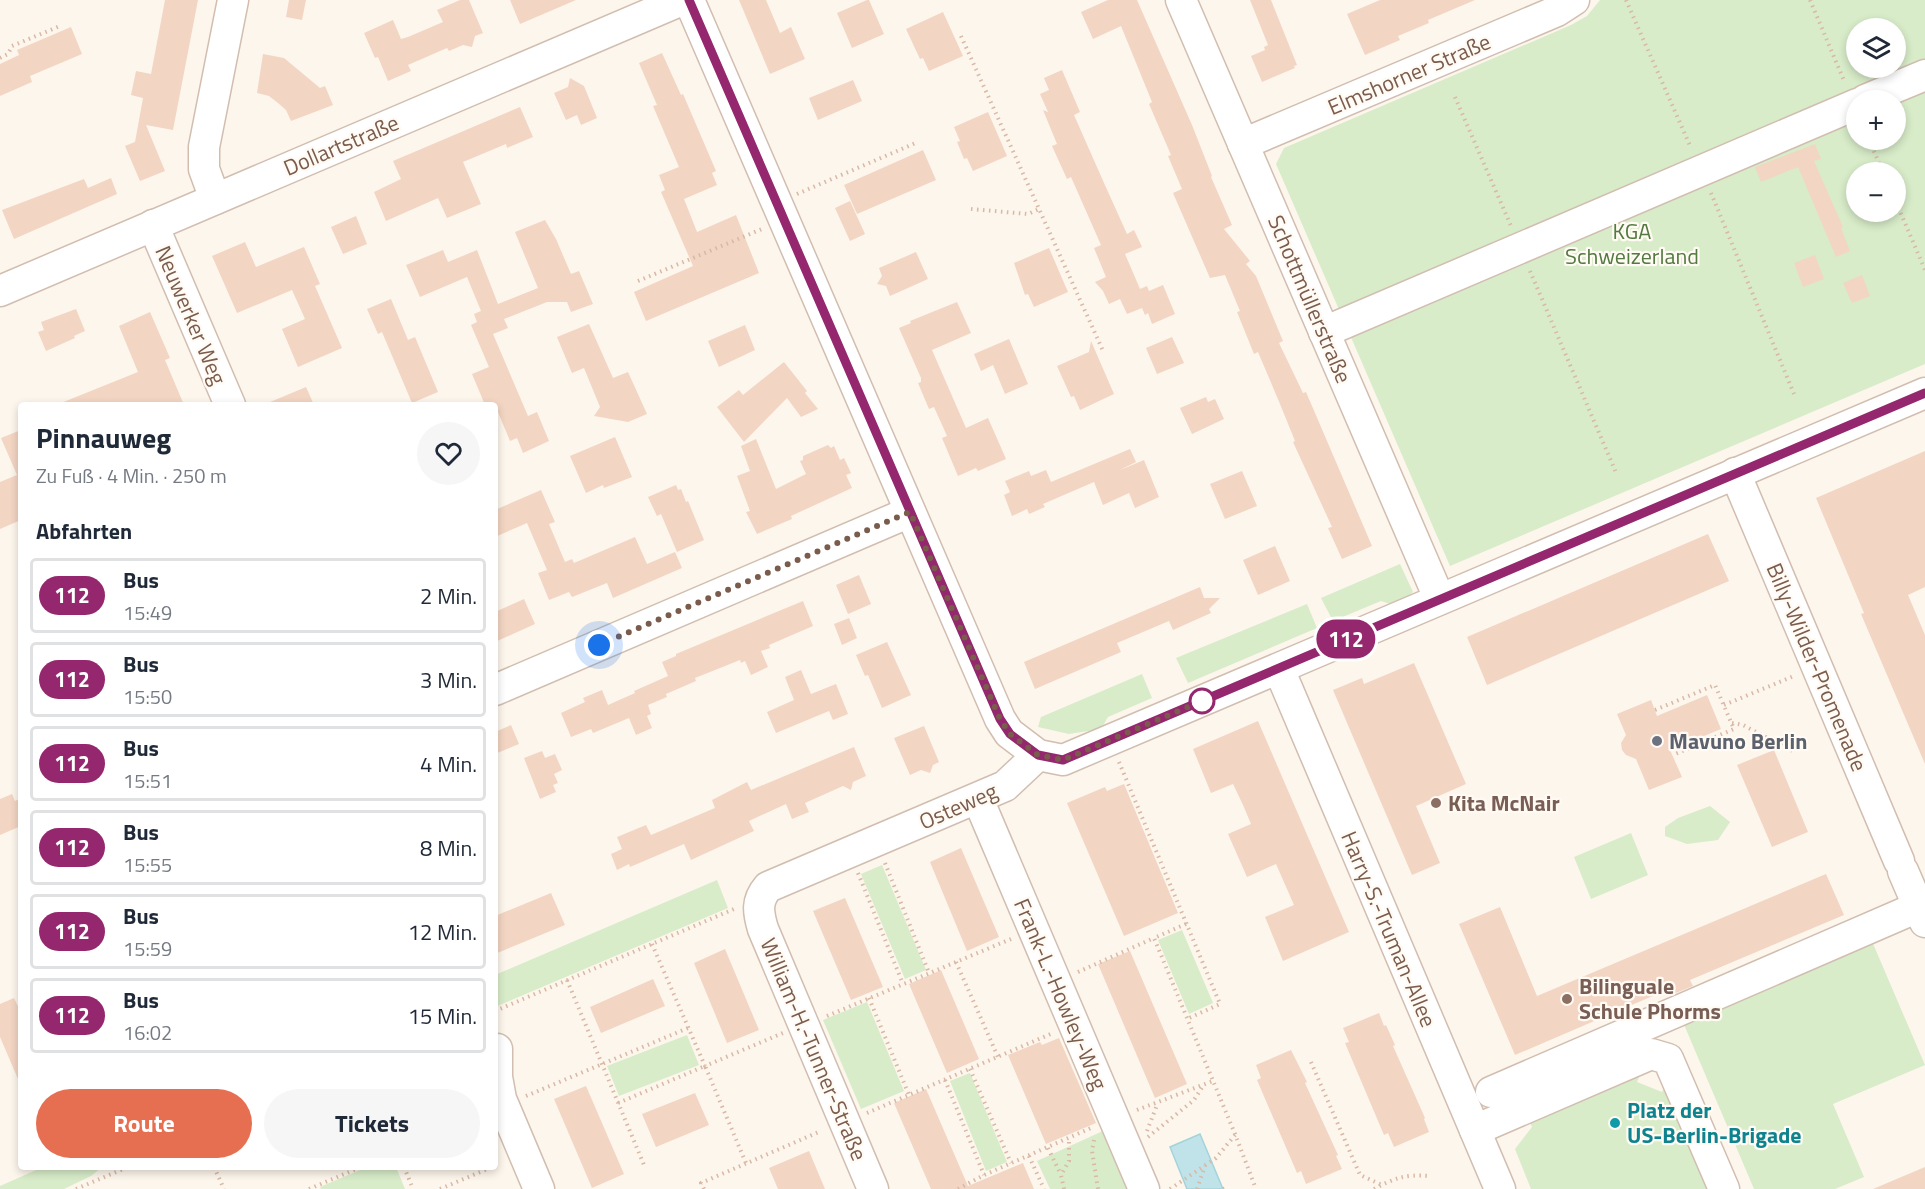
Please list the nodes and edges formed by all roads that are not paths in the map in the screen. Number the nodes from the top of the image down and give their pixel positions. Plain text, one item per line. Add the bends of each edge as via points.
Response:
1 (233, 0) edge
2 (682, 0) edge
3 (689, 0) edge
4 (1181, 0) edge
5 (1574, 0) edge
6 (1925, 75) edge
7 (1890, 90) edge
8 (1846, 109) edge
9 (1243, 144) junction
10 (215, 199) junction
11 (153, 225) junction
12 (0, 291) edge
13 (1324, 332) junction
14 (1925, 393) edge
15 (229, 402) edge
16 (1735, 473) junction
17 (910, 512) junction
18 (1439, 598) junction
19 (1279, 669) junction
20 (498, 689) edge
21 (1038, 755) junction
22 (978, 799) junction
23 (746, 908) joint
24 (1922, 914) edge
25 (498, 1082) edge
26 (1491, 1092) dead end
27 (1475, 1130) junction
28 (539, 1189) edge
29 (873, 1189) edge
30 (1144, 1189) edge
31 (1500, 1189) edge
32 (1724, 1189) edge

1 - 10 street via 204,147 204,169
2 - 10 street, Dollartstraße
3 - 17 street
4 - 9 street, Schottmüllerstraße
5 - 9 street, Elmshorner Straße via 1557,11
6 - 7 street
8 - 13 street
9 - 13 street, Schottmüllerstraße
10 - 11 street, Dollartstraße
11 - 12 street, Dollartstraße
11 - 15 street, Neuwerker Weg
13 - 18 street, Schottmüllerstraße
14 - 16 street
16 - 18 street
16 - 24 street, Billy-Wilder-Promenade
17 - 20 street
17 - 21 street via 1000,719 1010,734
18 - 19 street
19 - 21 street via 1063,760
19 - 27 street, Harry-S.-Truman-Allee
21 - 22 street, Osteweg via 1005,786
22 - 23 street, Osteweg via 768,887
22 - 30 street, Frank-L.-Howley-Weg
23 - 29 street, William-H.-Tunner-Straße via 763,929
24 - 26 street
25 - 28 street via 501,1099
27 - 31 street, Harry-S.-Truman-Allee
27 - 32 street via 1651,1053 1668,1059

